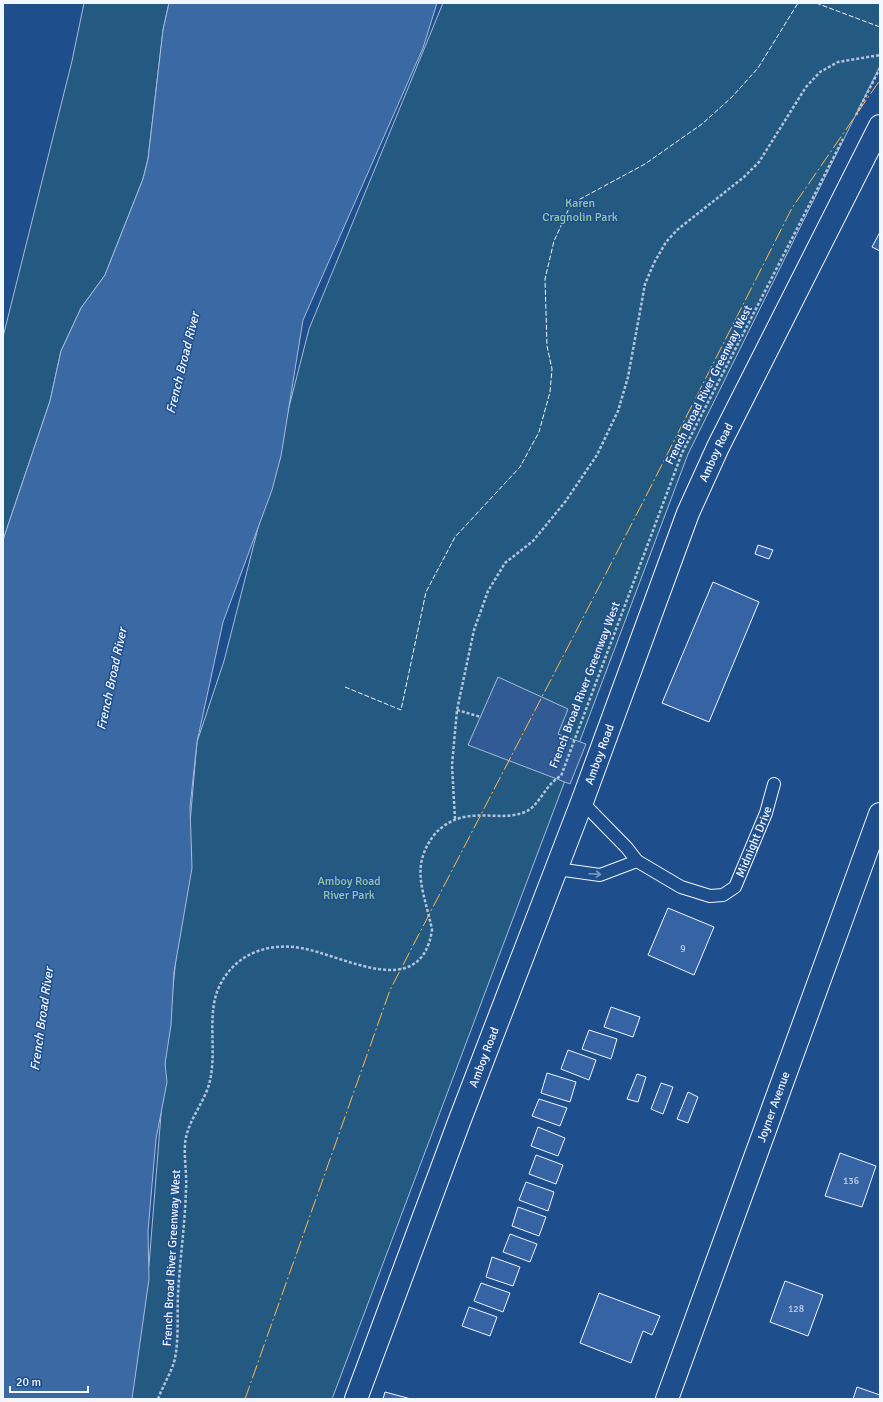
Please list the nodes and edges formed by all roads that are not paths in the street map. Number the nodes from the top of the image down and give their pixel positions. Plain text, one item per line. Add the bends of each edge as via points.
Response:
1 (880, 126) edge
2 (774, 784) dead end
3 (582, 802) junction
4 (880, 814) edge
5 (638, 861) junction
6 (557, 869) junction
7 (356, 1399) edge
8 (667, 1399) edge

1 - 3 main road, Amboy Road via 718,446 688,513
2 - 5 lane, Midnight Drive via 766,813 735,887 723,895 710,896 681,887
3 - 5 lane, Midnight Drive
3 - 6 main road, Amboy Road
4 - 8 main road, Joyner Avenue
6 -> 5 lane via 600,875
6 - 7 main road, Amboy Road

